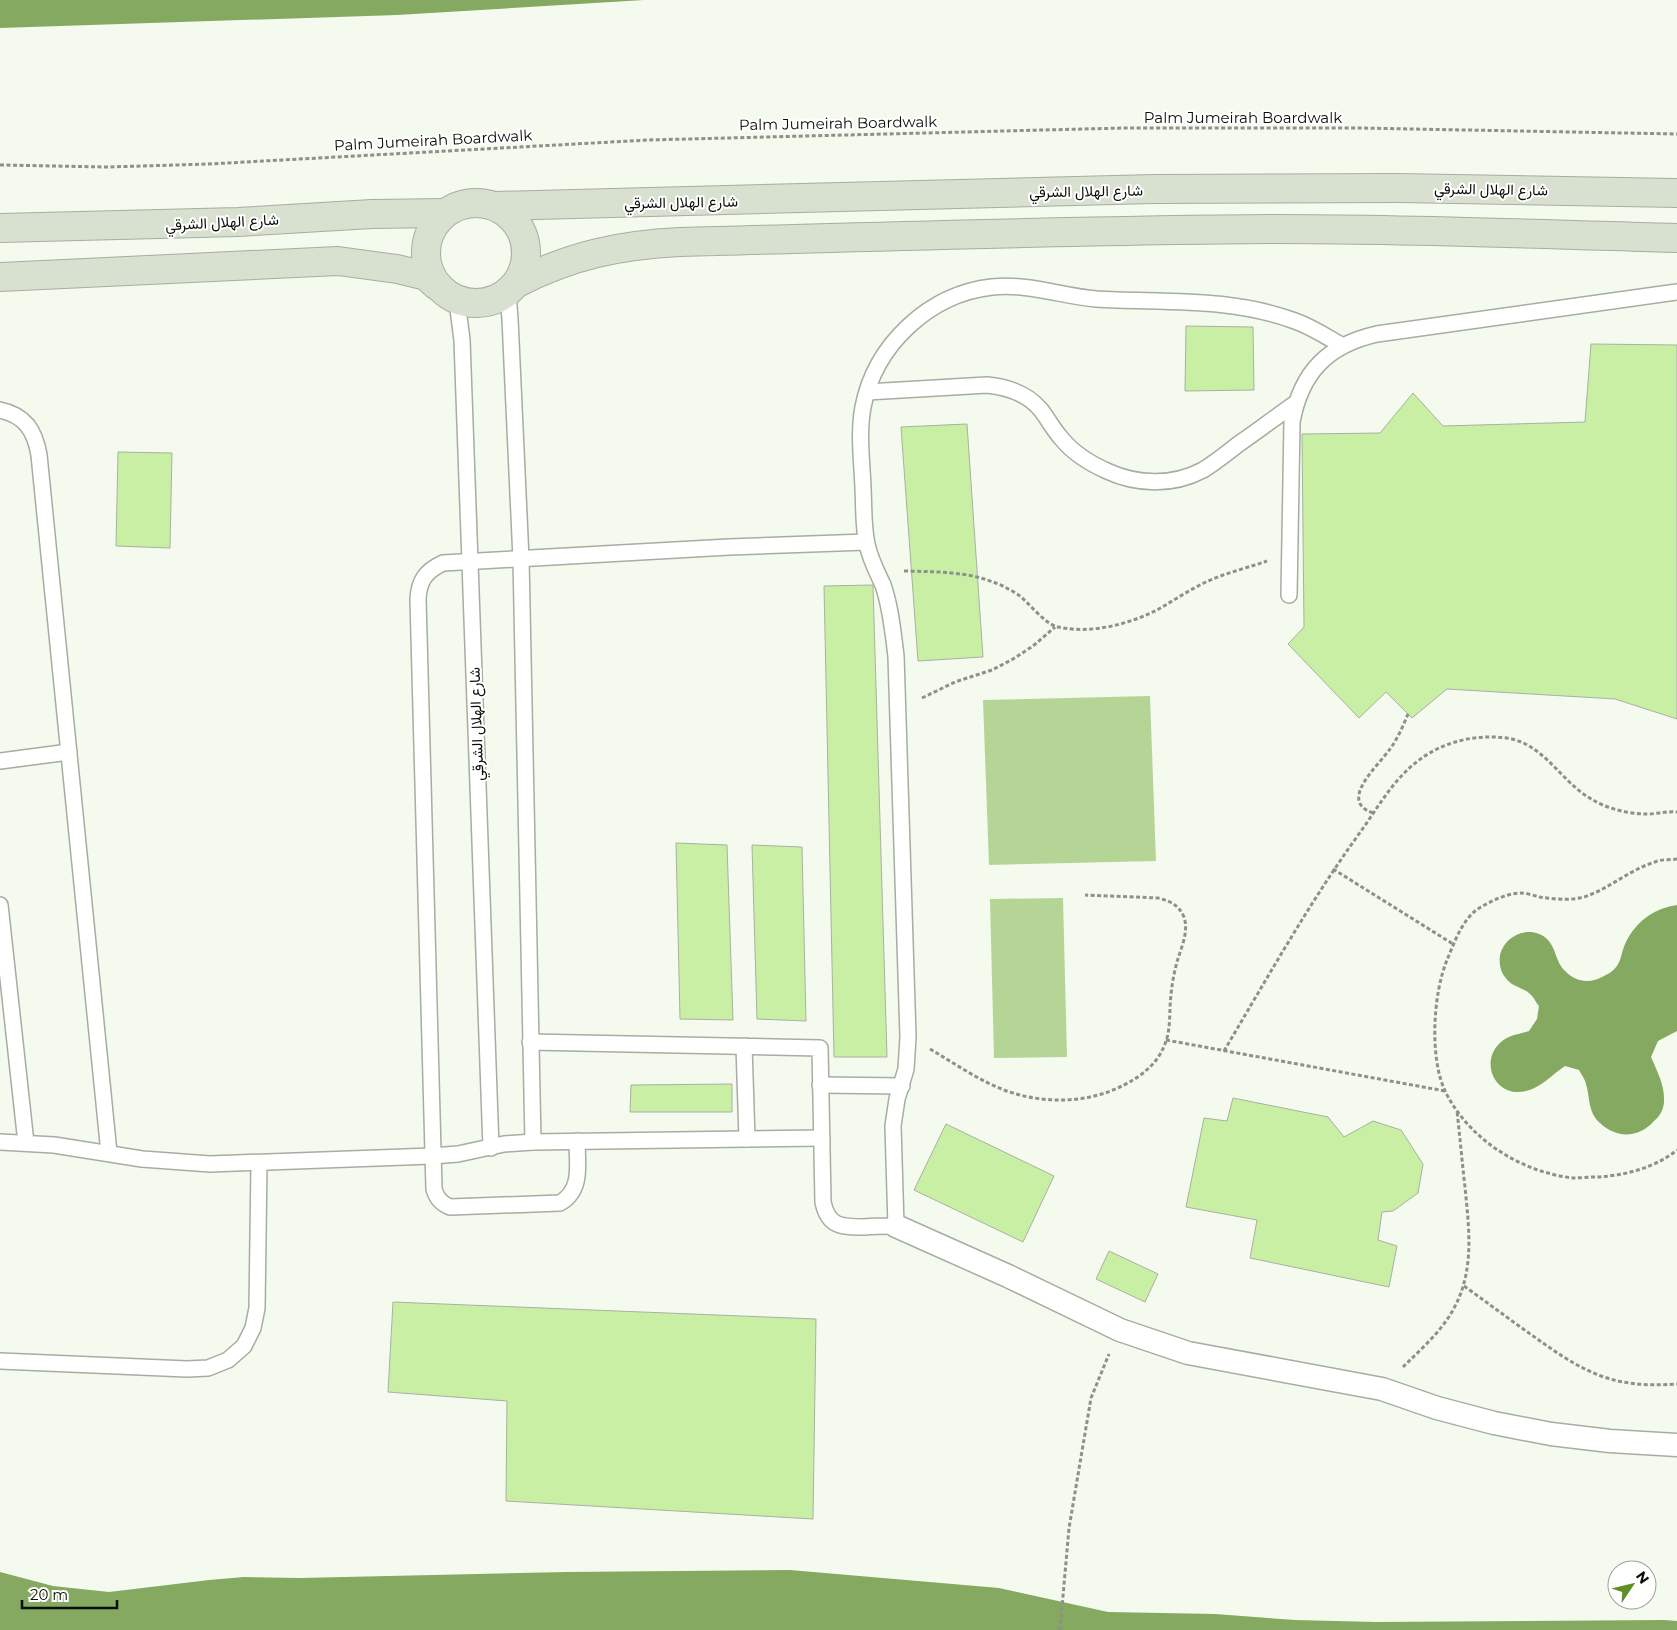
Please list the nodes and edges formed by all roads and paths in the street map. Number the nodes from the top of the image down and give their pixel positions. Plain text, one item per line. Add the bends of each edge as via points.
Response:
1 (1677, 134) edge
2 (0, 165) edge
3 (1677, 193) edge
4 (495, 206) junction
5 (444, 213) junction
6 (0, 228) edge
7 (1677, 238) edge
8 (0, 277) edge
9 (513, 288) junction
10 (1677, 292) edge
11 (446, 293) junction
12 (1342, 346) junction
13 (867, 392) junction
14 (1296, 403) junction
15 (0, 410) edge
16 (866, 542) junction
17 (1289, 554) junction
18 (521, 559) junction
19 (470, 561) junction
20 (876, 571) junction
21 (1289, 594) dead end
22 (1055, 627) junction
23 (898, 712) junction
24 (1408, 714) dead end
25 (69, 752) junction
26 (0, 761) edge
27 (1677, 812) edge
28 (1373, 813) junction
29 (1677, 859) edge
30 (1333, 869) junction
31 (1085, 895) dead end
32 (0, 905) edge
33 (1453, 944) junction
34 (908, 1037) junction
35 (1166, 1040) junction
36 (530, 1042) junction
37 (744, 1046) junction
38 (1224, 1051) junction
39 (820, 1084) junction
40 (902, 1086) junction
41 (1445, 1091) junction
42 (1457, 1111) junction
43 (822, 1138) junction
44 (747, 1139) junction
45 (577, 1140) junction
46 (0, 1142) edge
47 (533, 1142) junction
48 (26, 1143) junction
49 (491, 1148) junction
50 (1677, 1150) edge
51 (109, 1153) junction
52 (432, 1156) junction
53 (259, 1164) junction
54 (896, 1226) junction
55 (1464, 1286) junction
56 (1120, 1330) junction
57 (0, 1361) edge
58 (1677, 1384) edge
59 (1382, 1390) junction
60 (1677, 1445) edge
61 (1060, 1630) edge

1 - 2 path, Palm Jumeirah Boardwalk via 1360,128 1064,129 648,140 210,164 108,167
3 - 4 main road, شارع الهلال الشرقي via 1398,188 1163,189
4 - 5 main road, شارع الهلال الشرقي via 468,202
4 - 9 main road, شارع الهلال الشرقي via 516,221 526,245 523,272
5 - 6 main road, شارع الهلال الشرقي
5 - 11 main road, شارع الهلال الشرقي via 428,234 425,260
7 - 9 main road via 1400,230 1154,230 680,242 610,249 576,258 544,270
8 - 11 main road via 338,261 426,276
9 - 11 main road via 484,304
9 - 18 lane via 510,319
10 - 12 lane via 1377,334
11 - 19 lane, شارع الهلال الشرقي via 462,340
12 - 13 lane via 1297,322 1248,308 1198,302 1090,298 1015,286 994,286 969,290 924,312 890,347
12 - 14 lane via 1313,370
13 - 14 lane via 987,385 1016,391 1040,409 1077,454 1095,466 1136,481 1158,482 1181,479 1202,470
13 - 16 lane via 860,440
14 - 17 lane via 1292,422
15 - 25 lane via 22,419 32,429 37,442
16 - 18 lane
16 - 20 lane
17 - 21 lane
17 - 22 path via 1208,581 1131,620 1078,630
18 - 19 lane
18 - 36 lane
19 - 49 lane, شارع الهلال الشرقي
19 - 52 lane via 443,563 432,568 419,587 418,599
20 - 22 path via 974,575 1018,595
20 - 23 lane via 883,585 893,630
22 - 23 path via 1013,659 955,682
23 - 34 lane
24 - 28 path via 1397,738 1368,775 1359,793 1361,806
25 - 26 lane
25 - 51 lane
27 - 28 path via 1647,814 1618,810 1592,800 1533,748 1513,740 1489,737 1466,739 1422,757 1404,772
28 - 30 path
29 - 33 path via 1656,861 1600,891 1581,897 1562,900 1521,893 1499,897 1479,908 1464,924
30 - 33 path
30 - 38 path
31 - 35 path via 1169,900 1184,918 1186,929 1173,979
32 - 48 lane
33 - 41 path via 1438,992 1435,1017 1439,1067
34 - 35 path via 1003,1089 1055,1100 1094,1096 1136,1079 1160,1055
34 - 40 lane
35 - 38 path
36 - 37 lane
36 - 47 lane
37 - 39 lane via 820,1048
37 - 44 lane
38 - 41 path
39 - 40 lane
39 - 43 lane
40 - 54 lane via 893,1126
41 - 42 path
42 - 50 path via 1480,1137 1508,1157 1540,1171 1574,1178 1642,1169
42 - 55 path via 1470,1235 1470,1260
43 - 44 lane
43 - 54 lane via 823,1202 831,1221 841,1226
44 - 45 lane
45 - 47 lane
45 - 52 lane via 574,1190 560,1203 450,1207 436,1197
46 - 48 lane
47 - 49 lane
48 - 51 lane
49 - 52 lane
51 - 53 lane via 176,1163
52 - 53 lane
53 - 57 lane via 257,1308 253,1328 244,1346 228,1360 208,1368 187,1369
54 - 56 street
55 - 58 path via 1578,1366 1628,1383
55 - 59 path via 1453,1311 1442,1325
56 - 59 street via 1188,1353
56 - 61 path via 1091,1398 1069,1528
59 - 60 street via 1437,1408 1552,1434

